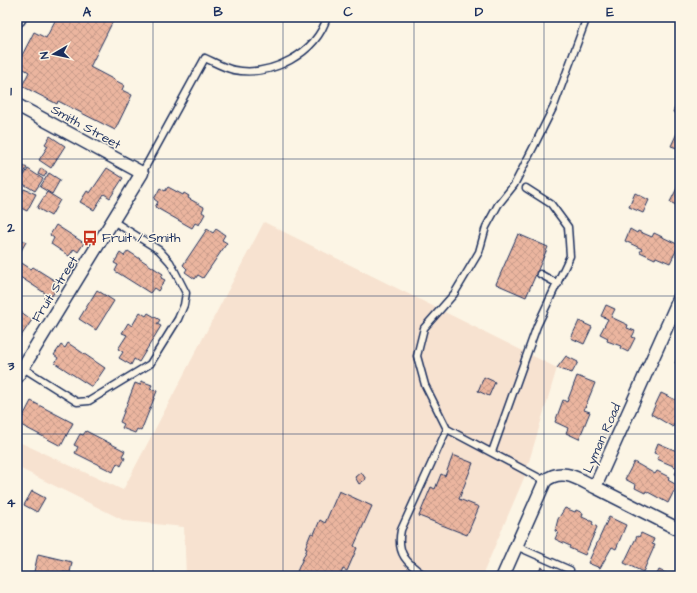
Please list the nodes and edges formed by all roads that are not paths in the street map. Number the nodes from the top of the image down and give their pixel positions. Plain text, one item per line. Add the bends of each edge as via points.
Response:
1 (327, 17) edge
2 (587, 17) edge
3 (17, 105) edge
4 (142, 173) junction
5 (526, 188) dead end
6 (113, 221) junction
7 (540, 274) dead end
8 (558, 284) junction
9 (680, 297) edge
10 (20, 373) edge
11 (447, 429) junction
12 (492, 452) junction
13 (545, 481) junction
14 (595, 487) junction
15 (680, 530) edge
16 (516, 546) junction
17 (570, 570) dead end
18 (425, 576) edge
19 (502, 576) edge

1 - 4 lane via 310,47 282,65 257,71 233,70 205,58
2 - 11 lane via 554,106 514,185 498,205 486,227 478,252 454,294 424,328 417,356 420,371
3 - 4 street, Smith Street
4 - 6 street, Fruit Street
5 - 8 lane via 551,204 568,227 570,256
6 - 10 street, Fruit Street
6 - 10 lane via 160,250 170,262 186,293 178,319 150,364 89,401 77,402
7 - 8 lane
8 - 12 lane via 537,326
9 - 14 street, Lyman Road
11 - 12 lane
11 - 18 lane via 401,530 399,542 405,559
12 - 13 lane
13 - 14 street, Lyman Road via 555,475 565,474
13 - 16 street
14 - 15 street
16 - 17 lane
16 - 19 street

